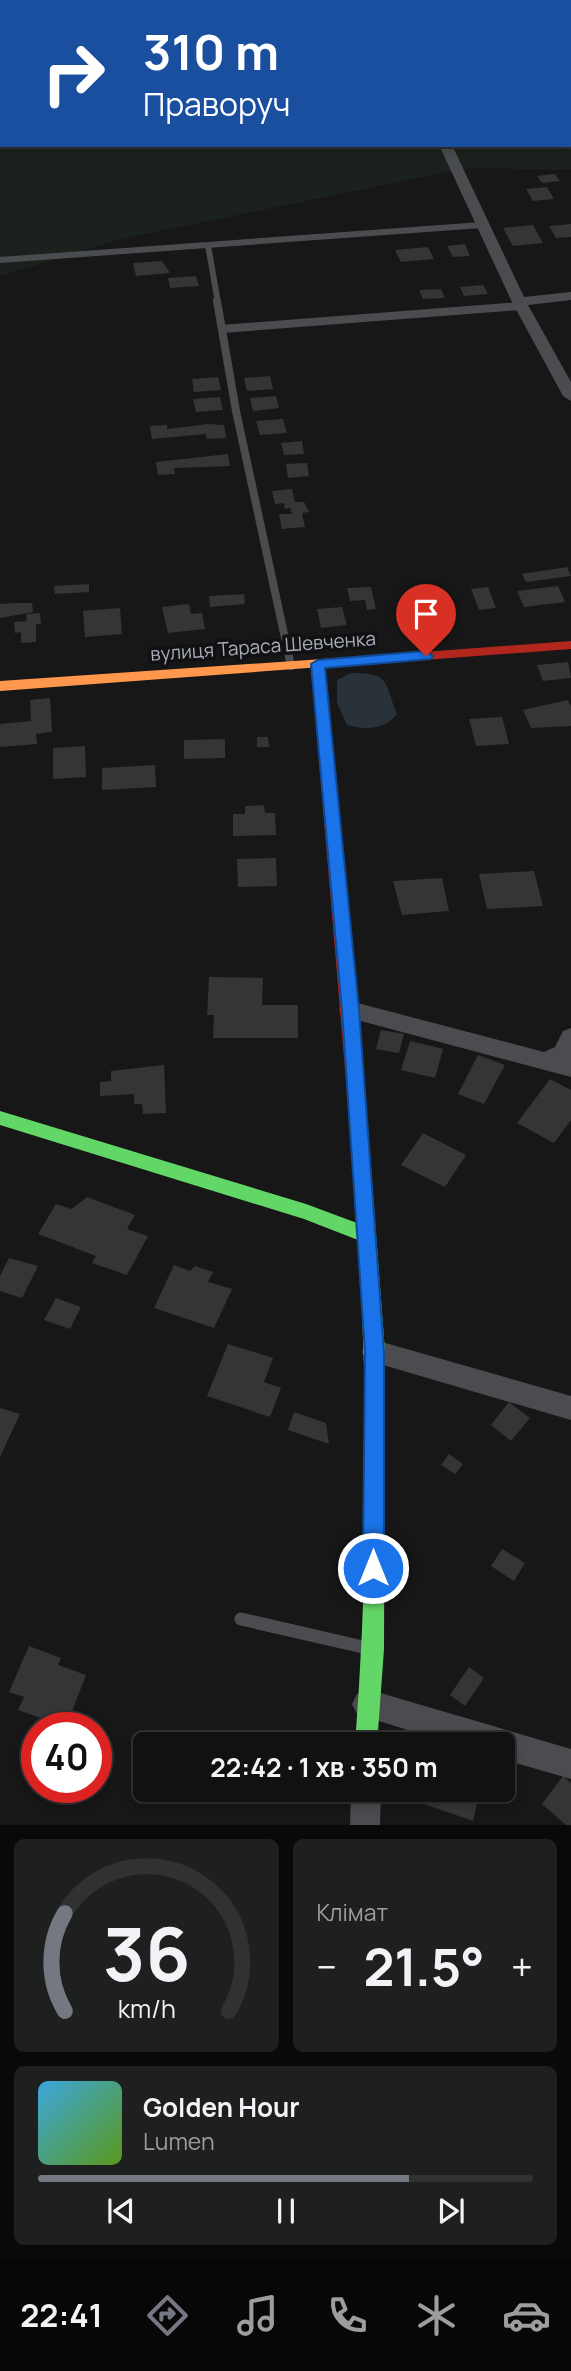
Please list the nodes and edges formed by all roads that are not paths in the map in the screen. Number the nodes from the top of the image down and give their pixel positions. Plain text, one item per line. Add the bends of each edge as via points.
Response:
1 (446, 147) edge
2 (482, 225) junction
3 (208, 245) junction
4 (0, 260) edge
5 (571, 296) edge
6 (520, 304) junction
7 (222, 329) junction
8 (571, 396) edge
9 (571, 645) edge
10 (318, 664) junction
11 (291, 666) junction
12 (0, 686) edge
13 (350, 1010) junction
14 (571, 1037) edge
15 (547, 1061) junction
16 (571, 1068) edge
17 (0, 1118) edge
18 (367, 1235) junction
19 (374, 1352) junction
20 (571, 1408) edge
21 (241, 1619) dead end
22 (373, 1649) junction
23 (367, 1704) junction
24 (366, 1732) edge
25 (571, 1764) edge
26 (366, 1802) edge
27 (365, 1825) edge

1 - 2 street
2 - 3 lane
2 - 6 street
3 - 4 lane
3 - 7 lane
5 - 6 street
6 - 7 lane
6 - 8 street
7 - 11 lane
9 - 10 street, вулиця Тараса Шевченка
10 - 11 street, вулиця Тараса Шевченка
10 - 13 street
11 - 12 street, вулиця Тараса Шевченка
13 - 15 street
13 - 18 street
14 - 15 street via 563,1053
15 - 16 street
17 - 18 street
18 - 19 street
19 - 20 street
19 - 22 street
21 - 22 lane
22 - 23 street
23 - 24 street
23 - 25 street
26 - 27 street

